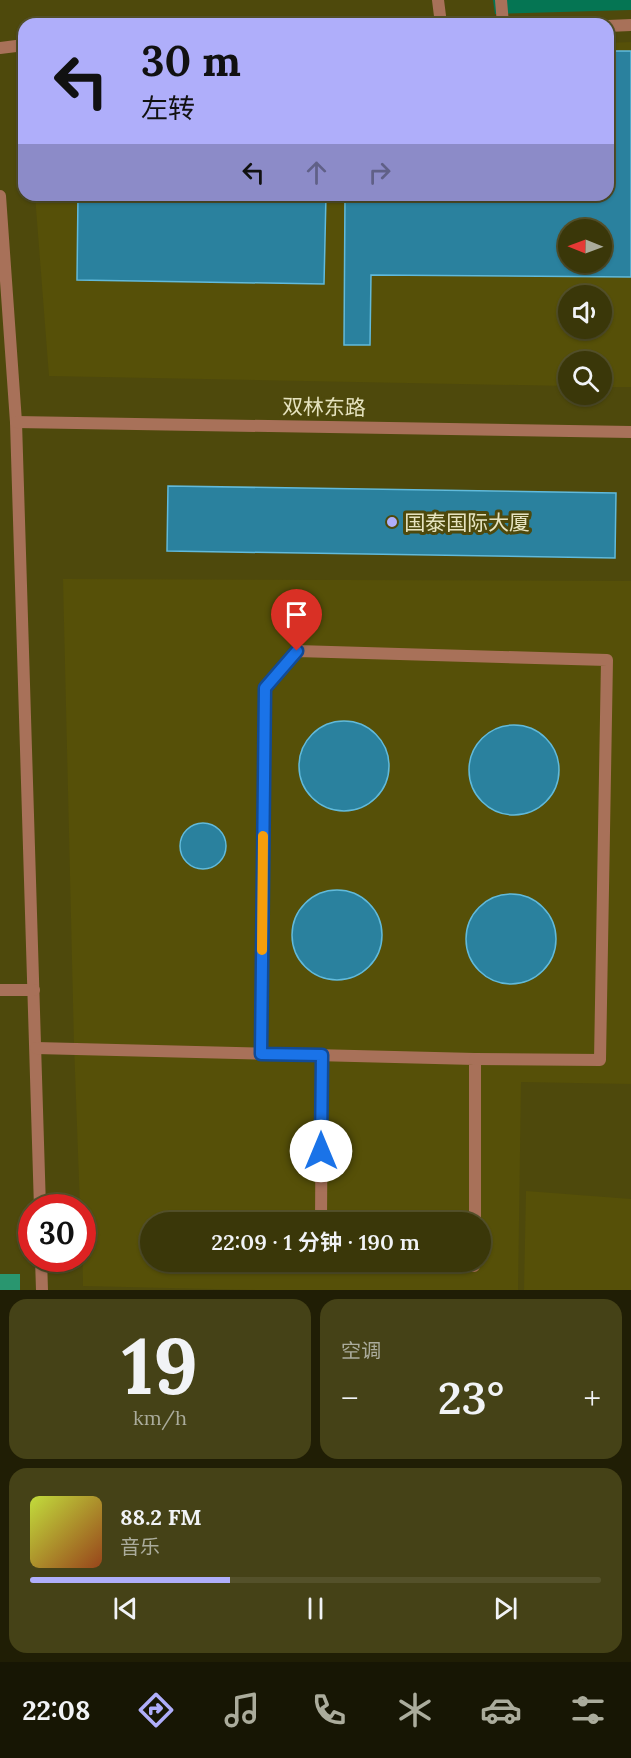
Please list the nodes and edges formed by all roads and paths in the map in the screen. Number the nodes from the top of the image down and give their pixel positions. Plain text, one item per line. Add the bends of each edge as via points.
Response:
1 (438, 0) edge
2 (501, 0) edge
3 (440, 18) edge
4 (502, 18) edge
5 (614, 26) edge
6 (631, 26) edge
7 (18, 46) edge
8 (0, 48) edge
9 (0, 196) edge
10 (16, 422) junction
11 (631, 432) edge
12 (0, 990) edge
13 (34, 990) junction
14 (36, 1048) junction
15 (261, 1054) junction
16 (322, 1055) junction
17 (475, 1059) junction
18 (40, 1194) edge
19 (321, 1212) edge
20 (475, 1212) edge
21 (41, 1272) edge
22 (42, 1290) edge

1 - 3 street
2 - 4 street
5 - 6 street
7 - 8 street
9 - 10 street
10 - 11 street, 双林东路
10 - 13 street
12 - 13 street
13 - 14 street
14 - 15 street
14 - 18 street
15 - 16 street
15 - 17 street via 265,688 297,651 607,660 600,1060
16 - 17 street
16 - 19 street
17 - 20 street
21 - 22 street

